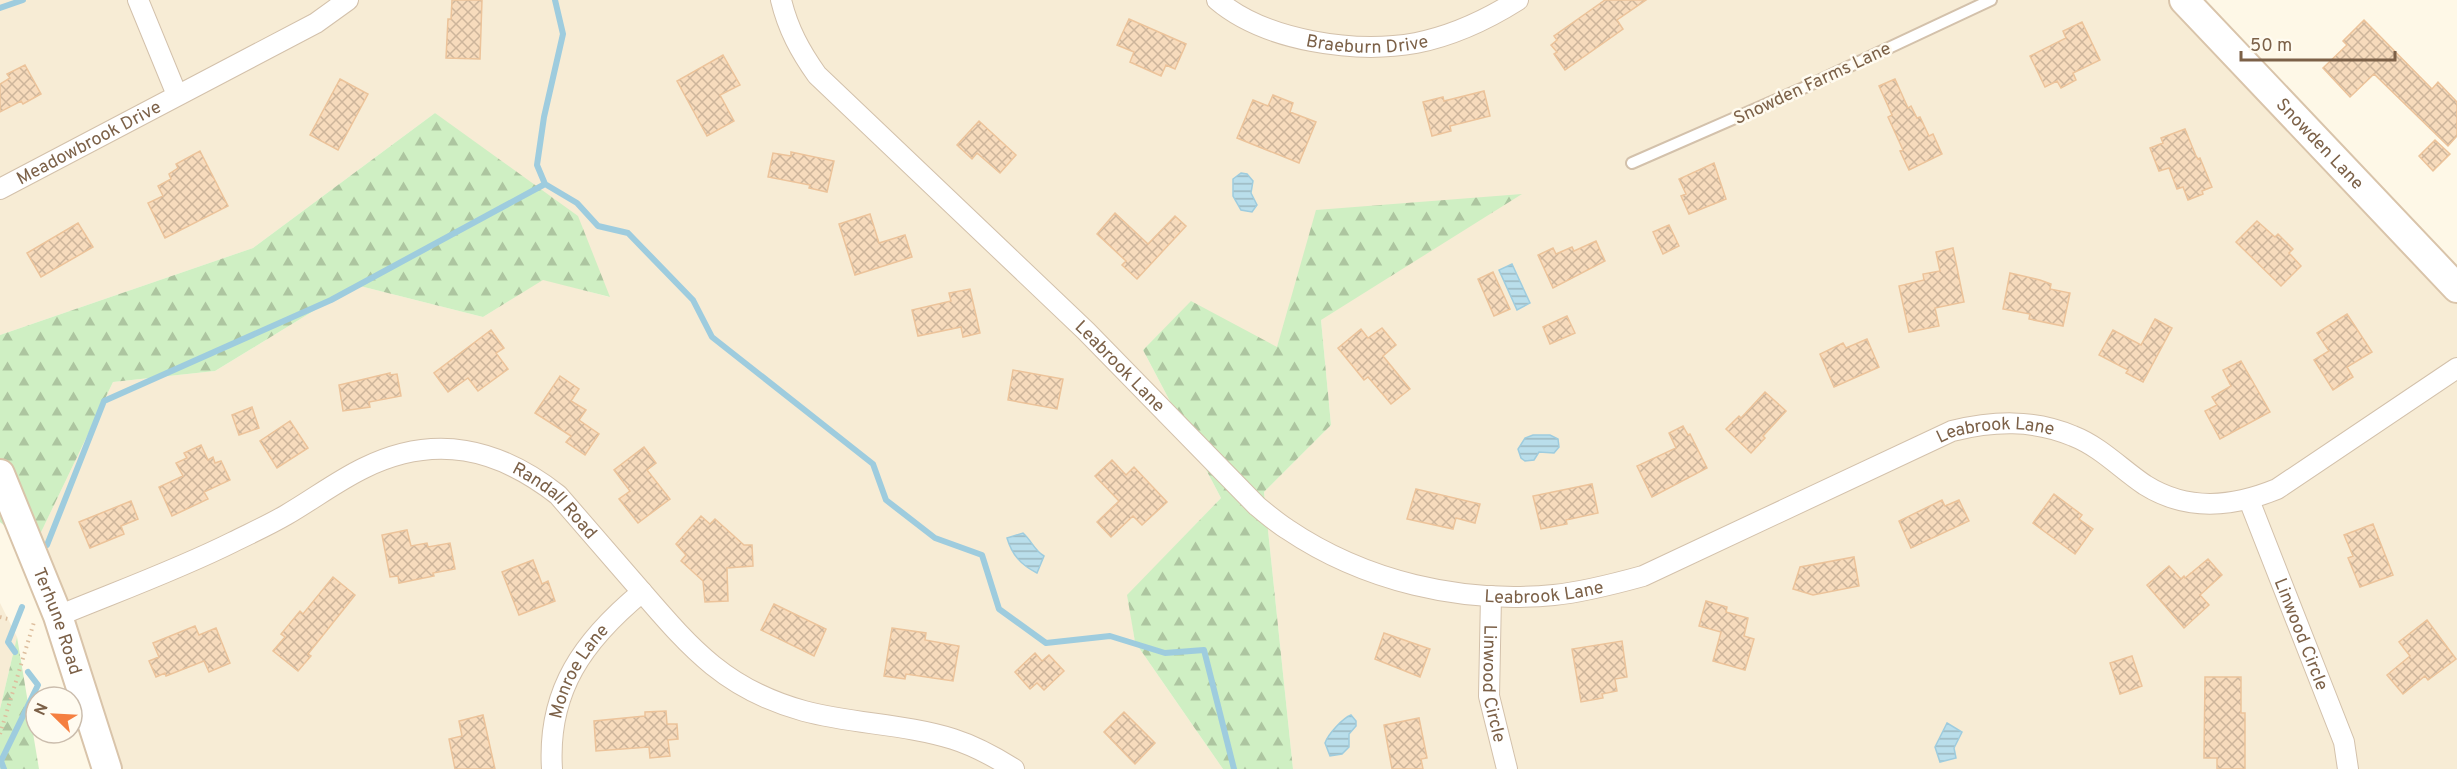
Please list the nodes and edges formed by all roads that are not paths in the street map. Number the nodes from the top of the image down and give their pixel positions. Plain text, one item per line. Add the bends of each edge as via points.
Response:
1 (138, 0) edge
2 (348, 0) edge
3 (781, 0) edge
4 (1217, 0) edge
5 (1518, 0) edge
6 (1990, 0) edge
7 (2184, 0) edge
8 (177, 95) junction
9 (1632, 163) dead end
10 (0, 189) edge
11 (2457, 288) edge
12 (2457, 368) edge
13 (0, 474) edge
14 (2249, 500) junction
15 (642, 592) junction
16 (1491, 596) junction
17 (47, 616) junction
18 (108, 769) edge
19 (552, 769) edge
20 (1014, 769) edge
21 (1507, 769) edge
22 (2348, 769) edge

1 - 8 street, Meadowbrook Drive
2 - 8 street, Meadowbrook Drive via 316,23
3 - 16 street, Leabrook Lane via 800,51 817,75 1086,331 1257,506 1286,529 1365,570 1415,585
4 - 5 street, Braeburn Drive via 1281,34 1369,46 1416,43 1459,29
6 - 9 lane, Snowden Farms Lane via 1800,90
7 - 11 street, Snowden Lane
8 - 10 street, Meadowbrook Drive
12 - 14 street, Leabrook Lane via 2277,489
13 - 17 street, Terhune Road
14 - 16 street, Leabrook Lane via 2213,504 2168,496 2074,436 2010,422 1981,424 1952,431 1643,576 1553,595
14 - 22 street, Linwood Circle via 2344,742
15 - 17 street, Randall Road via 558,495 535,477 484,454 419,450 363,468 284,517 230,544
15 - 19 street, Monroe Lane via 598,631 577,661 555,719
15 - 20 street, Randall Road via 706,661 739,684 772,700 806,711 952,740
16 - 21 street, Linwood Circle via 1489,696
17 - 18 street, Terhune Road

